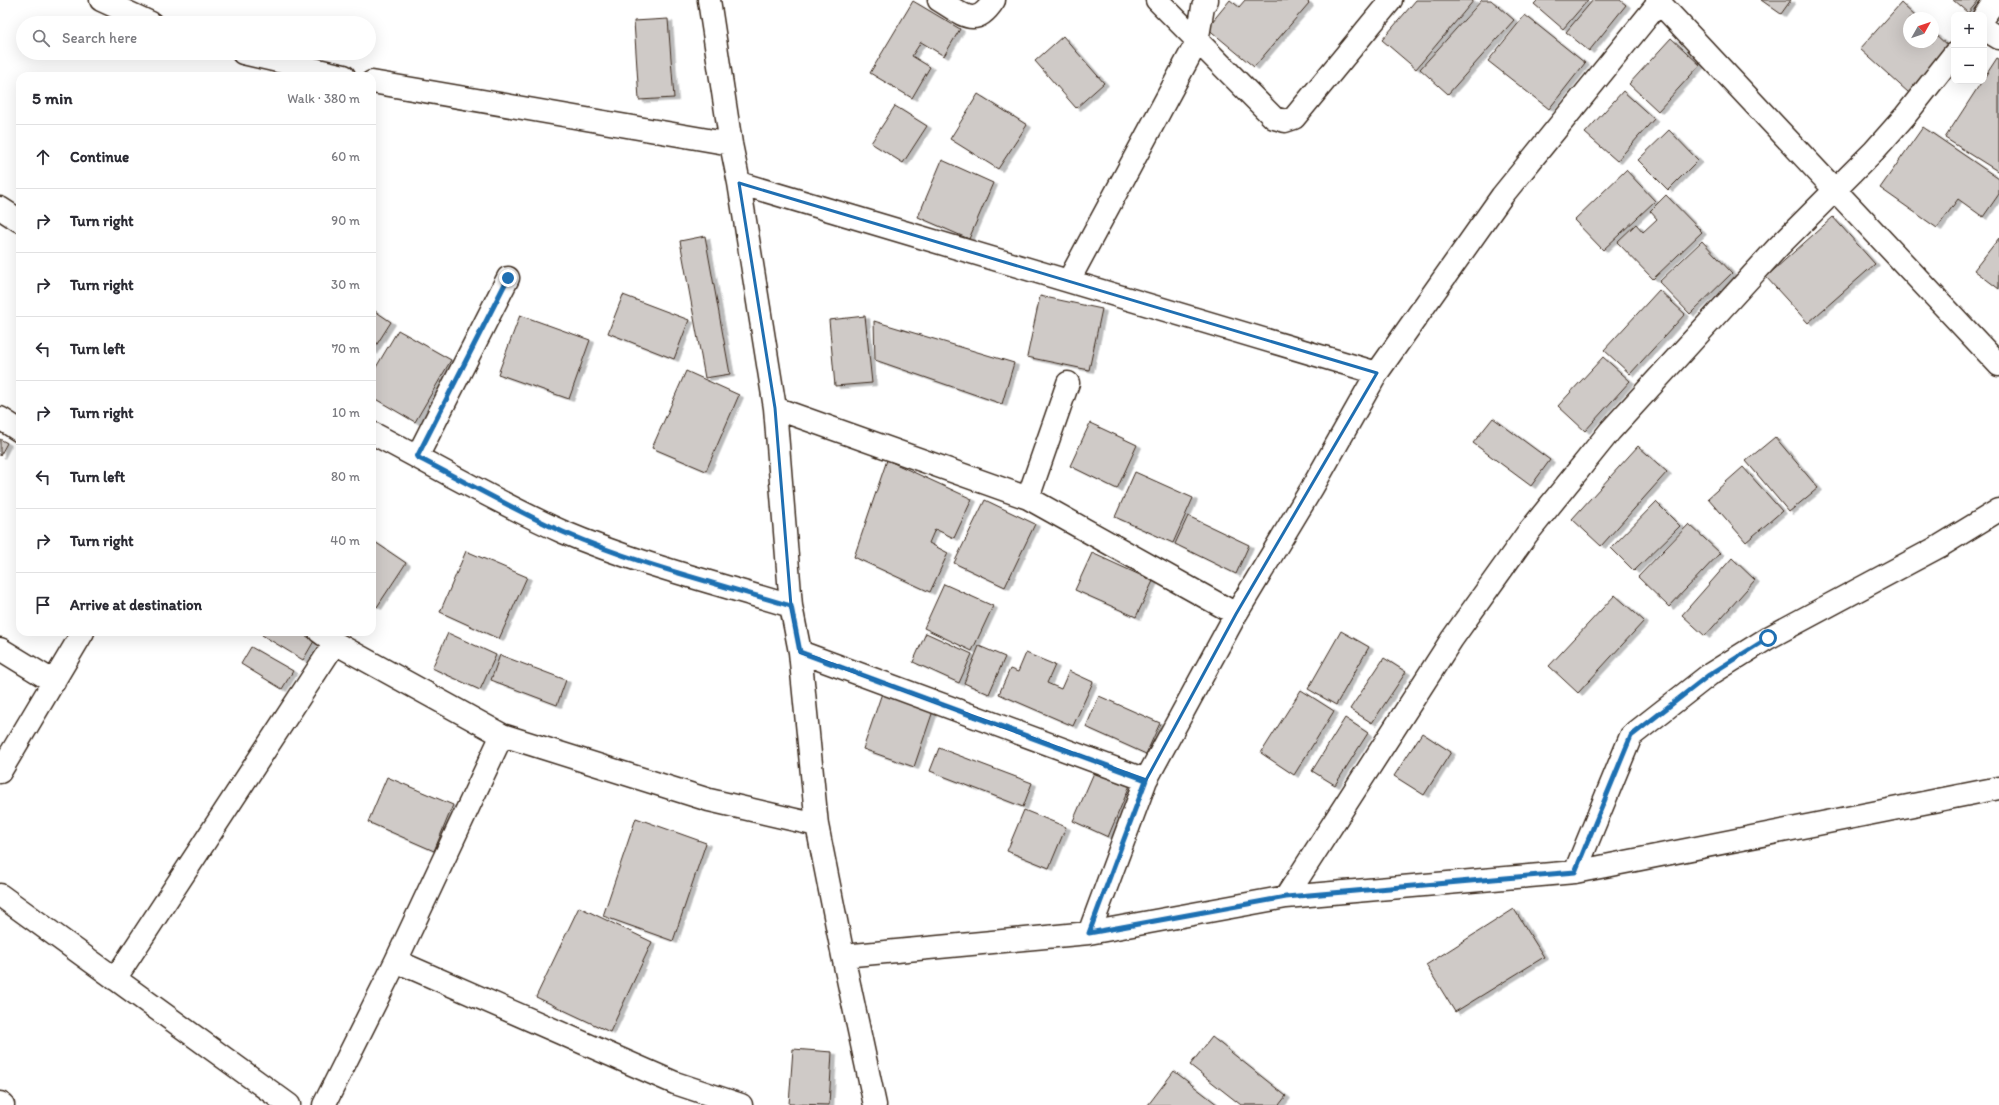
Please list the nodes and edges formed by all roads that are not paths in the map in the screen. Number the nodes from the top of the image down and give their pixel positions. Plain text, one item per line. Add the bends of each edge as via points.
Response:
1 (101, 0) edge
2 (709, 0) edge
3 (939, 0) edge
4 (994, 0) edge
5 (1157, 0) edge
6 (1207, 0) edge
7 (1391, 0) edge
8 (1996, 0) edge
9 (1659, 1) edge
10 (126, 5) edge
11 (1987, 12) edge
12 (141, 16) edge
13 (1987, 31) edge
14 (1999, 38) edge
15 (1197, 42) junction
16 (1951, 58) edge
17 (274, 60) edge
18 (326, 72) edge
19 (376, 88) edge
20 (731, 144) junction
21 (739, 183) junction
22 (1836, 190) junction
23 (0, 208) edge
24 (16, 218) edge
25 (508, 278) dead end
26 (1069, 280) junction
27 (1999, 365) edge
28 (1377, 373) junction
29 (1068, 383) dead end
30 (775, 408) junction
31 (0, 418) edge
32 (16, 428) edge
33 (376, 435) edge
34 (417, 457) junction
35 (1028, 498) junction
36 (1999, 510) edge
37 (791, 606) junction
38 (1236, 614) junction
39 (81, 636) edge
40 (328, 637) edge
41 (0, 649) edge
42 (800, 652) junction
43 (54, 682) junction
44 (502, 735) junction
45 (0, 772) edge
46 (1146, 780) junction
47 (1999, 788) edge
48 (817, 825) junction
49 (1575, 872) junction
50 (0, 895) edge
51 (1286, 897) junction
52 (1089, 933) junction
53 (843, 956) junction
54 (396, 961) junction
55 (115, 979) junction
56 (0, 1103) edge
57 (2, 1105) edge
58 (289, 1105) edge
59 (324, 1105) edge
60 (741, 1105) edge
61 (875, 1105) edge

1 - 10 street
2 - 20 street
3 - 4 street via 969,17 979,17 988,10
5 - 15 street
6 - 15 street via 1203,7
7 - 15 street via 1294,118 1285,121 1274,118
8 - 11 street
9 - 22 street
9 - 28 street via 1502,196
10 - 12 street
13 - 14 street
15 - 26 street
16 - 22 street via 1905,116
17 - 18 street
19 - 20 street
20 - 21 street
21 - 26 street
21 - 30 street
22 - 27 street
22 - 51 street via 1778,247 1610,431 1527,534 1452,639
23 - 24 street
25 - 34 street
26 - 28 street
28 - 38 street
29 - 35 street
30 - 35 street
30 - 37 street
31 - 32 street
33 - 34 street
34 - 37 street via 564,532 643,562
35 - 38 street
36 - 49 street via 1940,546 1768,638 1709,675 1631,736
37 - 42 street
38 - 46 street
39 - 43 street
40 - 44 street
40 - 55 street
41 - 43 street
42 - 46 street
42 - 48 street
43 - 45 street
44 - 48 street via 709,800
44 - 54 street
46 - 52 street
47 - 49 street
48 - 53 street
49 - 51 street
50 - 55 street
51 - 52 street
52 - 53 street
53 - 61 street
54 - 59 street
54 - 60 street via 675,1083
55 - 58 street
56 - 57 street

